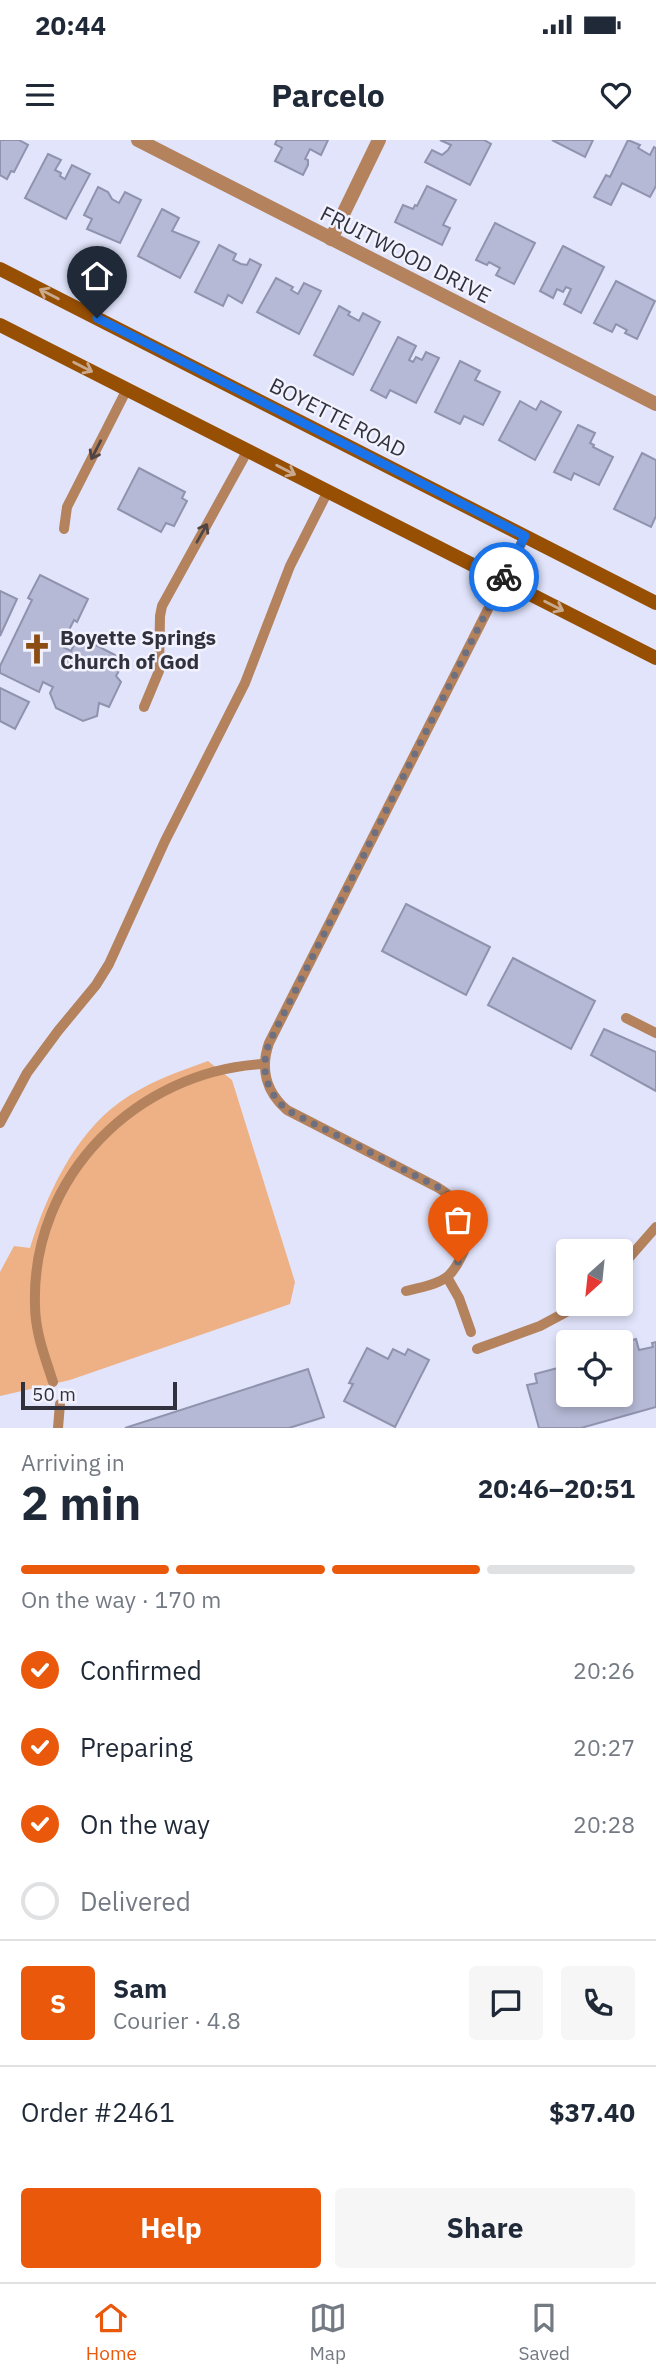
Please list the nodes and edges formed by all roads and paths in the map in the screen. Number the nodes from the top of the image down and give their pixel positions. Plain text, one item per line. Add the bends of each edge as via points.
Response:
1 (138, 140) edge
2 (379, 140) edge
3 (331, 239) junction
4 (0, 269) edge
5 (0, 325) edge
6 (127, 389) junction
7 (656, 404) edge
8 (248, 450) junction
9 (328, 491) junction
10 (64, 529) dead end
11 (525, 536) junction
12 (503, 580) junction
13 (656, 603) edge
14 (656, 658) edge
15 (144, 707) dead end
16 (625, 1018) dead end
17 (656, 1034) edge
18 (263, 1064) junction
19 (0, 1123) edge
20 (656, 1227) edge
21 (634, 1252) edge
22 (447, 1277) junction
23 (406, 1292) dead end
24 (559, 1316) edge
25 (471, 1332) dead end
26 (477, 1349) dead end
27 (53, 1382) dead end
28 (61, 1405) dead end
29 (58, 1428) edge

1 - 3 street, FRUITWOOD DRIVE
2 - 3 street
3 - 7 street, FRUITWOOD DRIVE
11 -> 4 main road, BOYETTE ROAD
5 -> 6 main road
6 - 8 main road
6 -> 10 lane via 66,507
8 -> 9 main road
15 -> 8 lane via 159,671 160,616 169,592
9 - 12 main road
9 - 19 lane via 290,566 245,683 109,964 27,1073
11 - 12 lane
11 - 13 main road, BOYETTE ROAD
12 -> 14 main road
12 - 18 lane via 275,1031
16 - 17 lane
18 - 22 lane via 272,1094 287,1110 436,1186 457,1202 467,1222 468,1237
18 - 27 lane via 225,1069 158,1094 126,1113 82,1158 57,1203 37,1269 36,1320
20 - 21 lane
22 - 23 lane
22 - 25 lane
24 - 26 lane
28 - 29 lane

